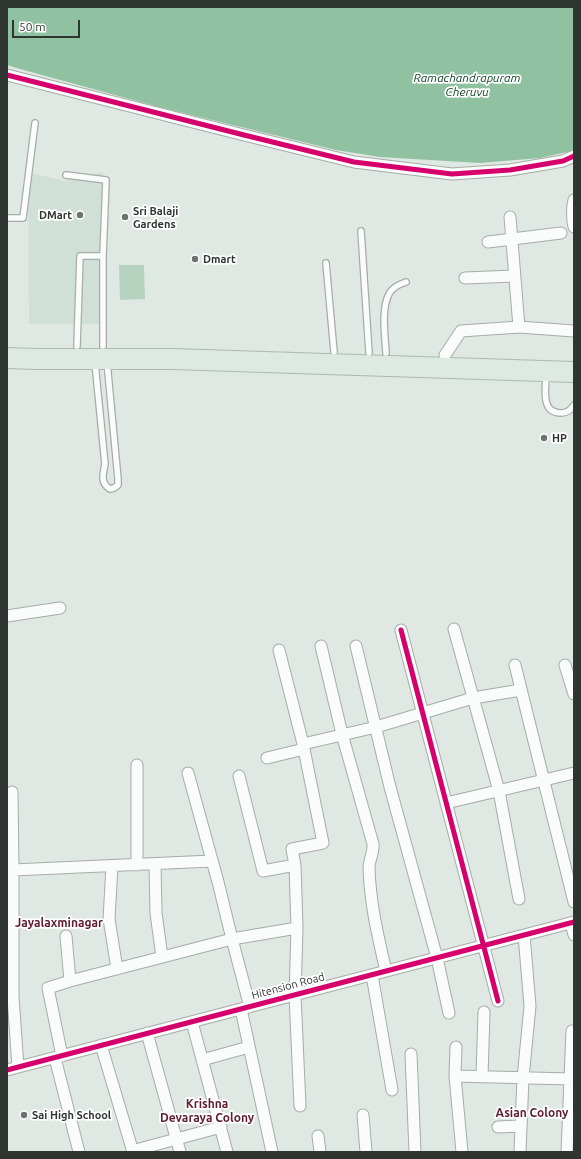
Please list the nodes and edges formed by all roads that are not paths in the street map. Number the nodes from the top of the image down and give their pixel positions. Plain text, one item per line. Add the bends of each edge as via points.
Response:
1 (7, 75) edge
2 (35, 124) dead end
3 (574, 156) edge
4 (66, 175) dead end
5 (574, 200) edge
6 (510, 217) dead end
7 (7, 218) edge
8 (574, 227) edge
9 (361, 230) dead end
10 (560, 233) dead end
11 (511, 239) junction
12 (488, 242) dead end
13 (102, 256) junction
14 (326, 263) dead end
15 (514, 276) junction
16 (465, 278) dead end
17 (406, 282) dead end
18 (519, 327) junction
19 (574, 331) edge
20 (7, 344) edge
21 (77, 346) junction
22 (334, 352) junction
23 (377, 353) junction
24 (102, 355) junction
25 (445, 355) junction
26 (7, 358) edge
27 (574, 359) edge
28 (547, 371) junction
29 (574, 372) edge
30 (574, 405) edge
31 (60, 608) dead end
32 (7, 616) edge
33 (454, 629) dead end
34 (401, 630) dead end
35 (321, 646) dead end
36 (356, 646) dead end
37 (279, 650) dead end
38 (515, 665) dead end
39 (566, 665) dead end
40 (521, 690) junction
41 (574, 694) edge
42 (473, 698) junction
43 (422, 713) junction
44 (376, 727) junction
45 (342, 734) junction
46 (303, 746) junction
47 (267, 758) dead end
48 (137, 766) dead end
49 (188, 773) dead end
50 (574, 773) edge
51 (239, 776) dead end
52 (544, 780) junction
53 (499, 791) junction
54 (12, 792) dead end
55 (446, 803) junction
56 (212, 861) junction
57 (155, 864) junction
58 (137, 865) junction
59 (295, 865) junction
60 (112, 866) junction
61 (13, 870) junction
62 (519, 899) dead end
63 (574, 902) edge
64 (572, 922) edge
65 (10, 923) edge
66 (296, 928) junction
67 (524, 935) junction
68 (574, 935) edge
69 (66, 936) dead end
70 (232, 939) junction
71 (483, 946) junction
72 (162, 957) junction
73 (437, 958) junction
74 (117, 969) junction
75 (386, 971) junction
76 (372, 975) junction
77 (70, 981) junction
78 (295, 995) junction
79 (498, 1001) dead end
80 (246, 1008) junction
81 (484, 1012) dead end
82 (449, 1013) dead end
83 (192, 1022) junction
84 (572, 1030) dead end
85 (148, 1033) junction
86 (101, 1045) junction
87 (456, 1046) dead end
88 (249, 1047) junction
89 (12, 1048) edge
90 (411, 1054) dead end
91 (58, 1057) junction
92 (202, 1060) junction
93 (18, 1067) junction
94 (7, 1070) edge
95 (455, 1076) junction
96 (482, 1076) junction
97 (523, 1078) junction
98 (570, 1079) junction
99 (392, 1090) dead end
100 (300, 1106) dead end
101 (363, 1115) dead end
102 (521, 1126) junction
103 (221, 1127) junction
104 (498, 1127) dead end
105 (318, 1136) dead end
106 (176, 1139) junction
107 (132, 1151) edge
108 (79, 1152) edge
109 (180, 1152) edge
110 (227, 1152) edge
111 (272, 1152) edge
112 (320, 1152) edge
113 (366, 1152) edge
114 (415, 1152) edge
115 (462, 1152) edge
116 (520, 1152) edge
117 (568, 1152) edge

1 - 3 street via 354,162 452,174 510,170 563,161
2 - 7 lane via 23,218
4 - 13 lane via 106,180
5 - 8 street
6 - 11 street
9 - 23 lane
10 - 11 street
11 - 12 street
11 - 15 street
13 - 21 lane via 80,256
13 - 24 lane
14 - 22 lane
15 - 16 street
15 - 18 street
17 - 23 lane via 389,292
18 - 19 street
18 - 25 street via 461,330
20 - 21 highway
21 - 24 highway
22 - 23 highway
22 - 24 highway via 172,347
23 - 25 highway
24 - 24 lane via 118,478 118,485 110,489 103,483 102,477 105,464
24 - 26 highway
24 - 28 highway via 180,360
25 - 27 highway
28 - 29 highway
28 - 30 lane via 547,407 553,412 564,413
31 - 32 street
33 - 42 street
34 - 43 street
35 - 45 street
36 - 44 street
37 - 46 street
38 - 40 street
39 - 41 street
40 - 42 street
40 - 52 street
42 - 43 street
42 - 53 street
43 - 44 street
43 - 55 street
44 - 45 street
44 - 73 street
45 - 46 street
45 - 75 street via 374,844 369,866 372,908
46 - 47 street
46 - 59 street via 323,843 292,849
48 - 58 street
49 - 56 street
50 - 52 street
51 - 59 street via 263,871
52 - 53 street
52 - 63 street
53 - 55 street
53 - 62 street
54 - 61 street
55 - 71 street
56 - 57 street
56 - 70 street
57 - 58 street
57 - 72 street via 156,913
58 - 60 street
59 - 66 street
60 - 61 street
60 - 74 street via 109,920
61 - 65 street
64 - 67 street, Hitension Road
64 - 68 street
65 - 89 street
66 - 70 street
66 - 78 street
67 - 71 street, Hitension Road
67 - 97 street via 530,1006
69 - 77 street
70 - 72 street
70 - 80 street
71 - 73 street, Hitension Road
71 - 79 street
72 - 74 street
73 - 75 street, Hitension Road
73 - 82 street
74 - 77 street
75 - 76 street, Hitension Road
76 - 78 street, Hitension Road
76 - 99 street
77 - 91 street via 48,988
78 - 80 street, Hitension Road
78 - 100 street
80 - 83 street, Hitension Road
80 - 88 street
81 - 96 street
83 - 85 street, Hitension Road
83 - 92 street
84 - 98 street
85 - 86 street, Hitension Road
85 - 106 street
86 - 91 street, Hitension Road
86 - 107 street
87 - 95 street
88 - 92 street
88 - 111 street
89 - 93 street
90 - 114 street
91 - 93 street, Hitension Road
91 - 108 street
92 - 103 street
93 - 94 street, Hitension Road
95 - 96 street
95 - 115 street
96 - 97 street
97 - 98 street
97 - 102 street
98 - 117 street
101 - 113 street
102 - 104 street
102 - 116 street
103 - 106 street
103 - 110 street
105 - 112 street
106 - 107 street
106 - 109 street

